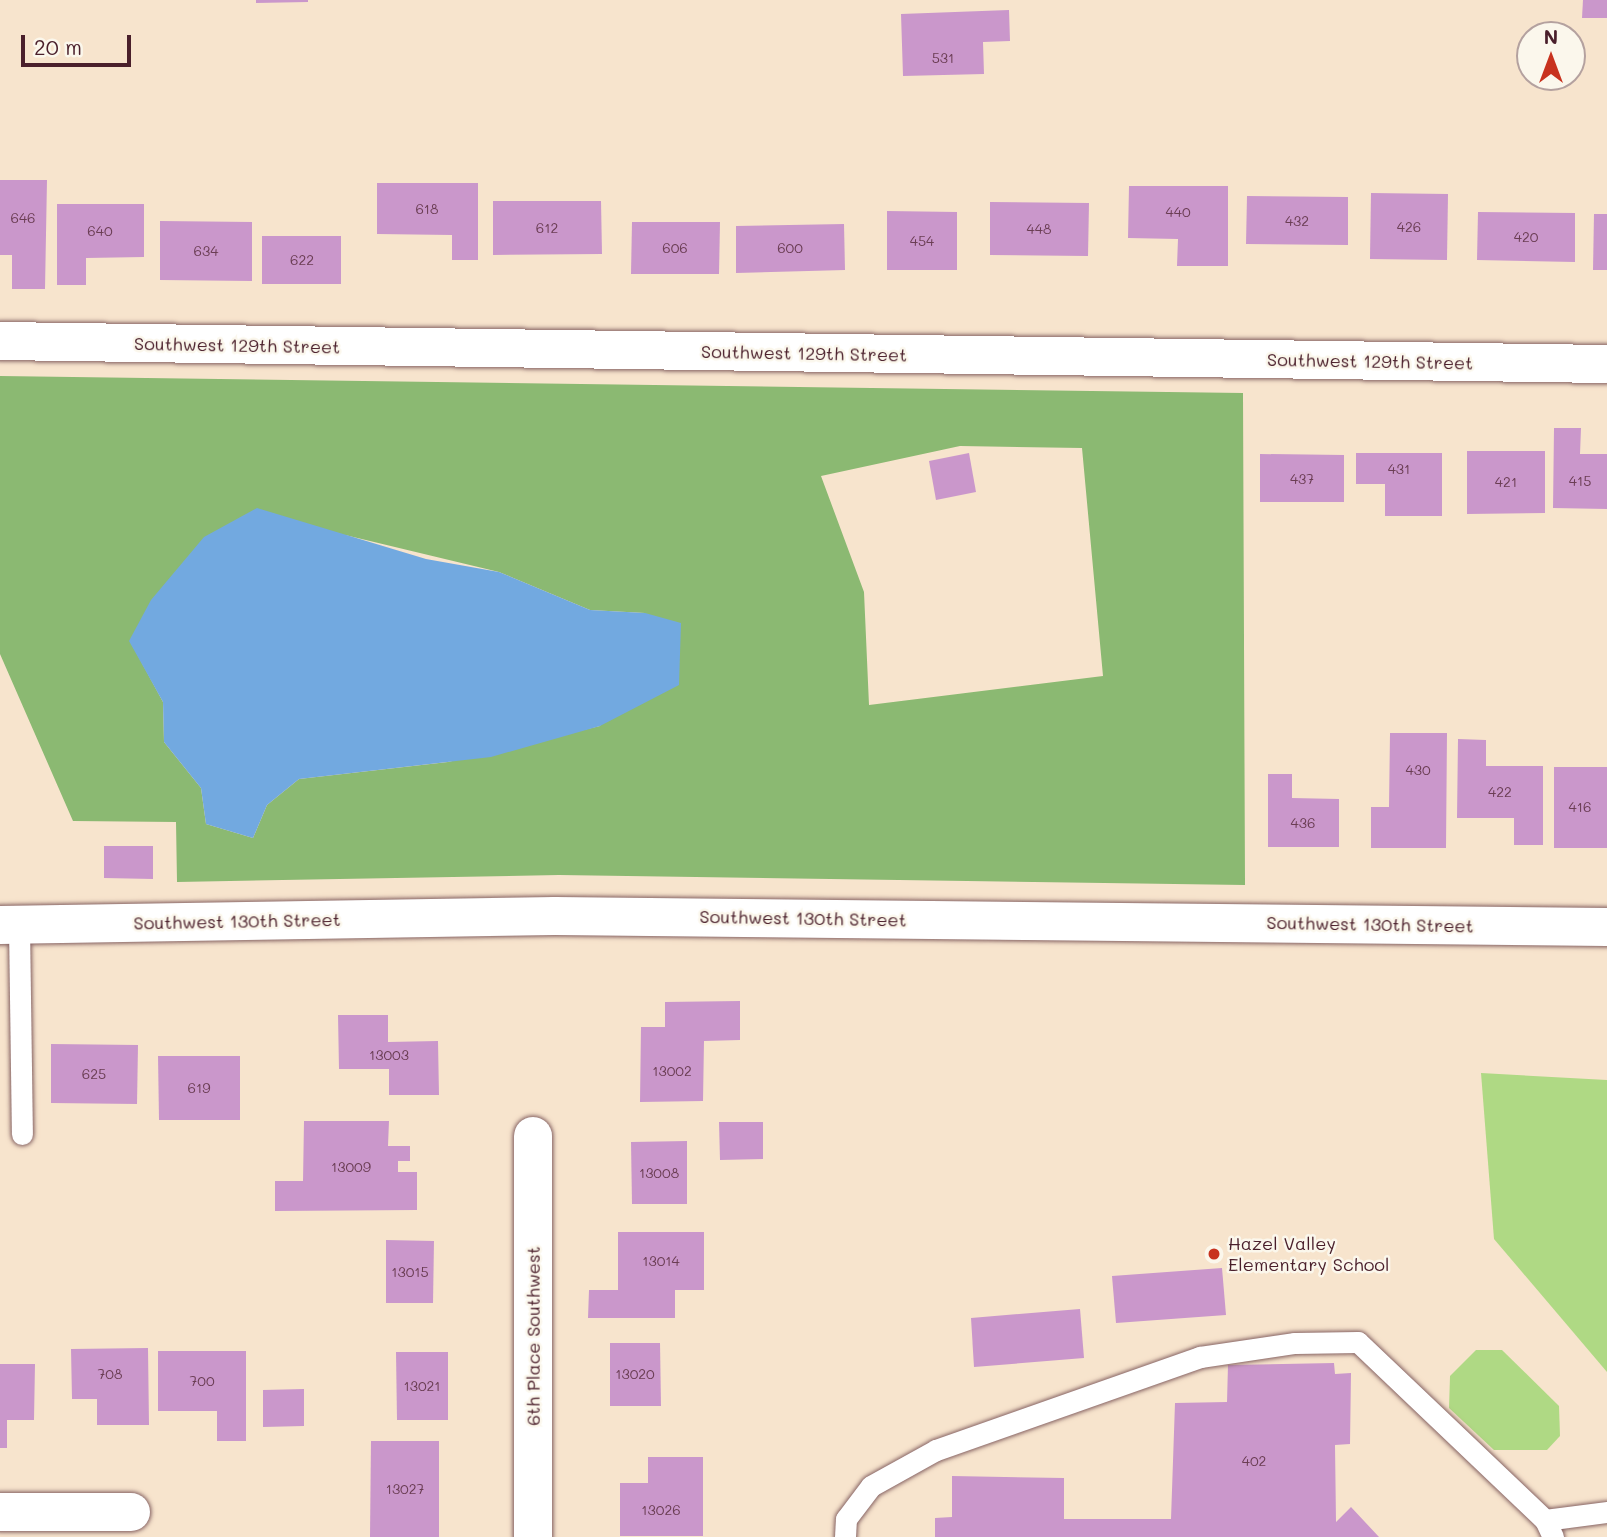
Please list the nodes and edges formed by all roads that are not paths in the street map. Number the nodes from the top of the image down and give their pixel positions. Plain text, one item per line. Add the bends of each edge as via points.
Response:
1 (0, 341) edge
2 (1607, 364) edge
3 (9, 925) edge
4 (1607, 927) edge
5 (22, 1134) dead end
6 (533, 1136) dead end
7 (1607, 1511) edge
8 (0, 1512) edge
9 (131, 1512) dead end
10 (1549, 1529) edge
11 (533, 1537) edge
12 (845, 1537) edge

1 - 2 street, Southwest 129th Street
3 - 4 street, Southwest 130th Street via 555,916
3 - 5 lane
6 - 11 street, 6th Place Southwest
7 - 10 lane
8 - 9 street
10 - 12 lane via 1358,1342 1295,1343 1200,1357 936,1450 871,1486 846,1519

